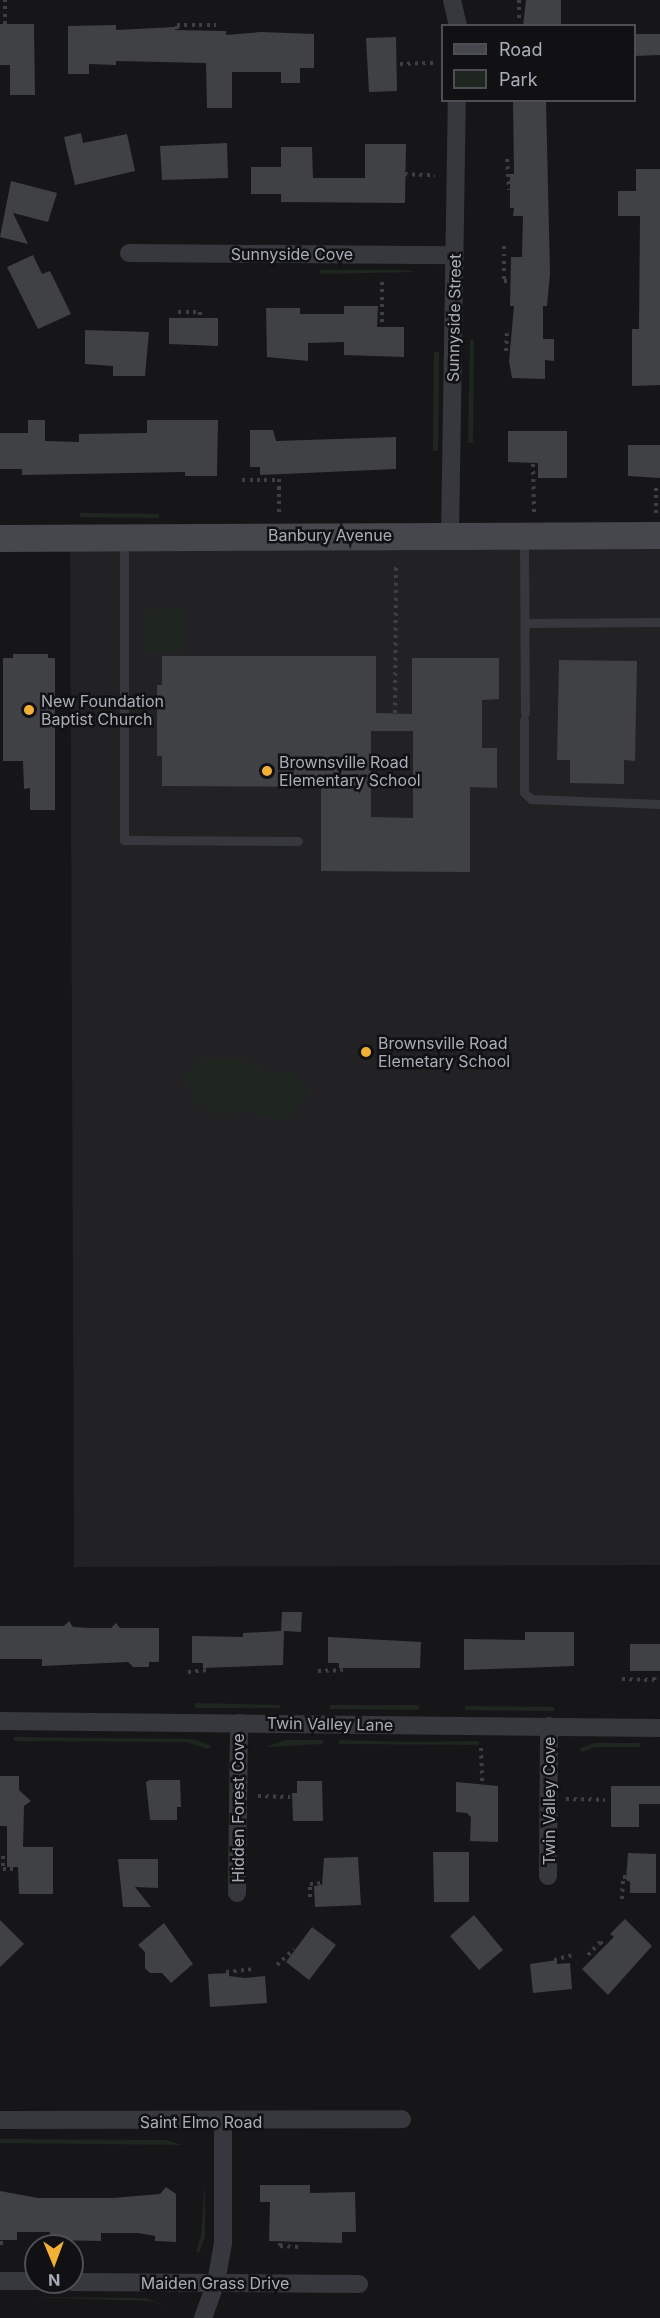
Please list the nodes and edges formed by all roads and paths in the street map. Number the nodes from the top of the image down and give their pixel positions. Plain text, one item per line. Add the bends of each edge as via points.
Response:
1 (5, 0) edge
2 (452, 0) edge
3 (519, 0) edge
4 (519, 22) dead end
5 (5, 24) dead end
6 (458, 24) edge
7 (216, 25) dead end
8 (177, 29) dead end
9 (436, 63) dead end
10 (400, 64) dead end
11 (457, 102) edge
12 (507, 159) dead end
13 (397, 174) dead end
14 (435, 175) dead end
15 (508, 190) dead end
16 (504, 246) dead end
17 (129, 253) dead end
18 (454, 255) junction
19 (382, 277) dead end
20 (508, 281) dead end
21 (178, 312) dead end
22 (200, 316) dead end
23 (382, 322) dead end
24 (507, 333) dead end
25 (506, 351) dead end
26 (533, 465) dead end
27 (242, 480) dead end
28 (656, 487) dead end
29 (279, 512) dead end
30 (529, 525) junction
31 (658, 525) edge
32 (124, 535) junction
33 (450, 535) junction
34 (0, 538) edge
35 (396, 565) dead end
36 (660, 622) edge
37 (525, 623) junction
38 (395, 713) dead end
39 (660, 804) edge
40 (298, 841) dead end
41 (207, 1670) dead end
42 (343, 1670) dead end
43 (318, 1671) dead end
44 (188, 1672) dead end
45 (654, 1677) dead end
46 (622, 1679) dead end
47 (0, 1721) edge
48 (239, 1723) junction
49 (549, 1726) junction
50 (660, 1728) edge
51 (482, 1748) dead end
52 (482, 1783) dead end
53 (254, 1796) dead end
54 (290, 1797) dead end
55 (566, 1799) dead end
56 (605, 1800) dead end
57 (3, 1856) dead end
58 (17, 1869) dead end
59 (548, 1876) dead end
60 (626, 1877) dead end
61 (325, 1883) dead end
62 (237, 1893) dead end
63 (310, 1897) dead end
64 (621, 1899) dead end
65 (603, 1945) dead end
66 (294, 1949) dead end
67 (573, 1955) dead end
68 (588, 1955) dead end
69 (554, 1960) dead end
70 (277, 1965) dead end
71 (256, 1970) dead end
72 (226, 1972) dead end
73 (402, 2119) dead end
74 (0, 2121) edge
75 (223, 2122) junction
76 (280, 2243) dead end
77 (298, 2247) dead end
78 (0, 2281) edge
79 (24, 2281) edge
80 (84, 2282) edge
81 (216, 2283) junction
82 (359, 2284) dead end
83 (203, 2318) edge

1 - 5 path
2 - 6 street
3 - 4 path
7 - 8 path via 177,25
9 - 10 path
11 - 18 street, Sunnyside Street
12 - 15 path
13 - 14 path
16 - 20 path via 504,281
17 - 18 street, Sunnyside Cove
18 - 33 street, Sunnyside Street
19 - 23 path
21 - 22 path via 200,312
24 - 25 path
26 - 30 path
27 - 29 path via 279,479
28 - 31 path
30 - 31 street, Banbury Avenue
30 - 33 street, Banbury Avenue
30 - 37 lane
32 - 33 street, Banbury Avenue
32 - 34 street, Banbury Avenue
32 - 40 lane via 124,840
35 - 38 path
36 - 37 lane
37 - 39 lane via 524,792 531,800
41 - 44 path
42 - 43 path
45 - 46 path
47 - 48 street, Twin Valley Lane
48 - 49 street, Twin Valley Lane
48 - 62 street, Hidden Forest Cove
49 - 50 street, Twin Valley Lane
49 - 59 street, Twin Valley Cove
51 - 52 path
53 - 54 path
55 - 56 path
57 - 58 path via 3,1869
60 - 64 path
61 - 63 path via 310,1884
65 - 68 path via 600,1942
66 - 70 path
67 - 69 path
71 - 72 path
73 - 75 street, Saint Elmo Road
74 - 75 street, Saint Elmo Road
75 - 81 street via 223,2243
76 - 77 path via 280,2247
78 - 79 street
80 - 81 street, Maiden Grass Drive
81 - 82 street, Maiden Grass Drive
81 - 83 street

